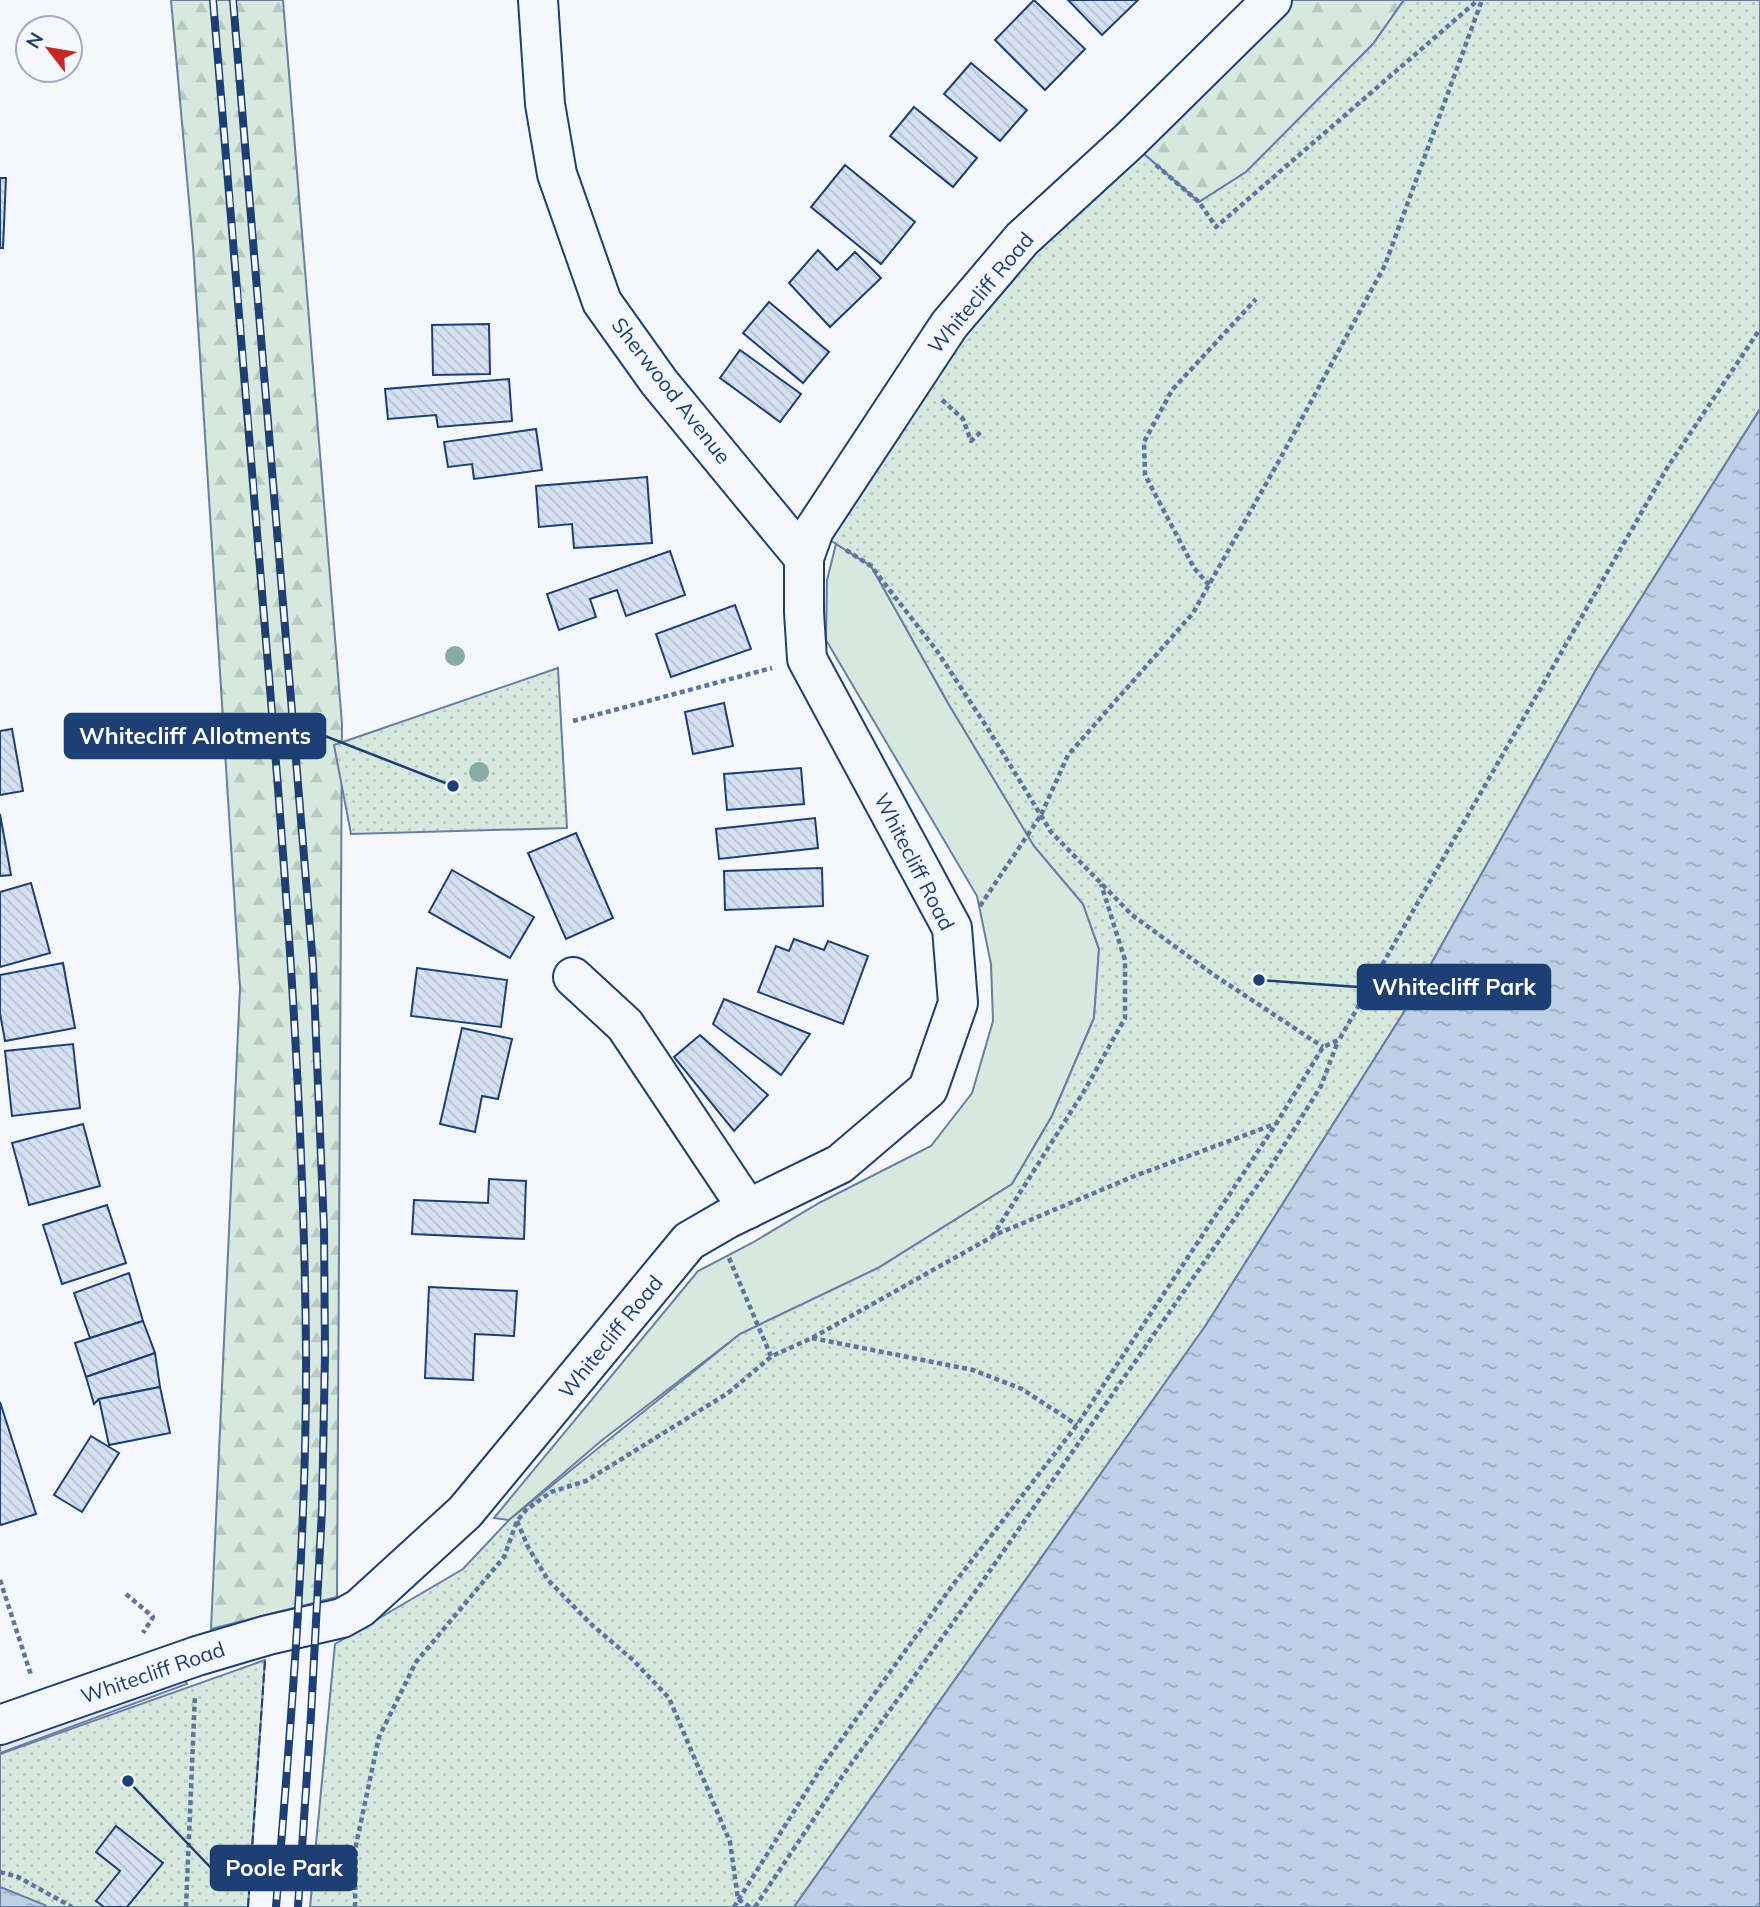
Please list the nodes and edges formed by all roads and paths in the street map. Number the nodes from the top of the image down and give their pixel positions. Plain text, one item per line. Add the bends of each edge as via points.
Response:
1 (538, 0) edge
2 (1272, 0) edge
3 (1480, 0) edge
4 (1147, 158) dead end
5 (1256, 299) dead end
6 (1760, 329) edge
7 (946, 403) dead end
8 (983, 430) dead end
9 (809, 544) junction
10 (1209, 585) junction
11 (807, 659) junction
12 (573, 721) dead end
13 (1041, 815) junction
14 (1101, 884) junction
15 (952, 928) junction
16 (573, 977) dead end
17 (1339, 1040) junction
18 (1323, 1047) junction
19 (1276, 1124) junction
20 (748, 1209) junction
21 (714, 1226) junction
22 (991, 1238) junction
23 (813, 1338) junction
24 (772, 1356) junction
25 (1077, 1425) junction
26 (517, 1521) junction
27 (0, 1580) edge
28 (126, 1594) dead end
29 (143, 1633) dead end
30 (197, 1656) junction
31 (43, 1711) junction
32 (0, 1725) edge
33 (0, 1872) edge
34 (738, 1899) junction
35 (72, 1907) edge
36 (186, 1907) edge
37 (355, 1907) edge
38 (734, 1907) edge
39 (750, 1907) edge
40 (755, 1907) edge

1 - 9 street, Sherwood Avenue via 545,104 557,174 603,302 659,382
2 - 9 street, Whitecliff Road via 1022,239 949,325
3 - 4 path via 1216,227 1199,202
3 - 10 path via 1385,265
5 - 10 path via 1172,390 1144,442 1145,475 1194,568
6 - 17 path via 1667,468
7 - 8 path via 963,419 971,441
9 - 11 street, Whitecliff Road via 804,612
9 - 13 path via 871,566 937,651
10 - 13 path via 1193,613 1068,755
11 - 12 path
11 - 15 street, Whitecliff Road
13 - 14 path via 1051,832
13 - 15 path via 975,914
14 - 18 path via 1132,915
14 - 22 path via 1125,960 1125,1018
15 - 20 street, Whitecliff Road via 958,1003 928,1089 840,1164
16 - 20 street via 625,1025
17 - 18 path
17 - 40 path via 1321,1087 1273,1163
18 - 19 path
19 - 22 path via 1132,1177
19 - 25 path
20 - 21 street, Whitecliff Road
21 - 24 path
21 - 30 street, Whitecliff Road via 689,1241 466,1512 360,1608 342,1618
22 - 23 path
23 - 24 path
23 - 25 path via 973,1370 1022,1389
24 - 26 path via 728,1393 586,1482 551,1492
25 - 34 path via 952,1586 823,1765
26 - 34 path via 548,1580 669,1698 730,1842
26 - 37 path via 504,1557 416,1661 379,1737 356,1844
27 - 31 path
28 - 29 path via 153,1616
30 - 31 street, Whitecliff Road
30 - 36 path
31 - 32 street, Whitecliff Road
33 - 35 path
34 - 38 path
34 - 39 path

